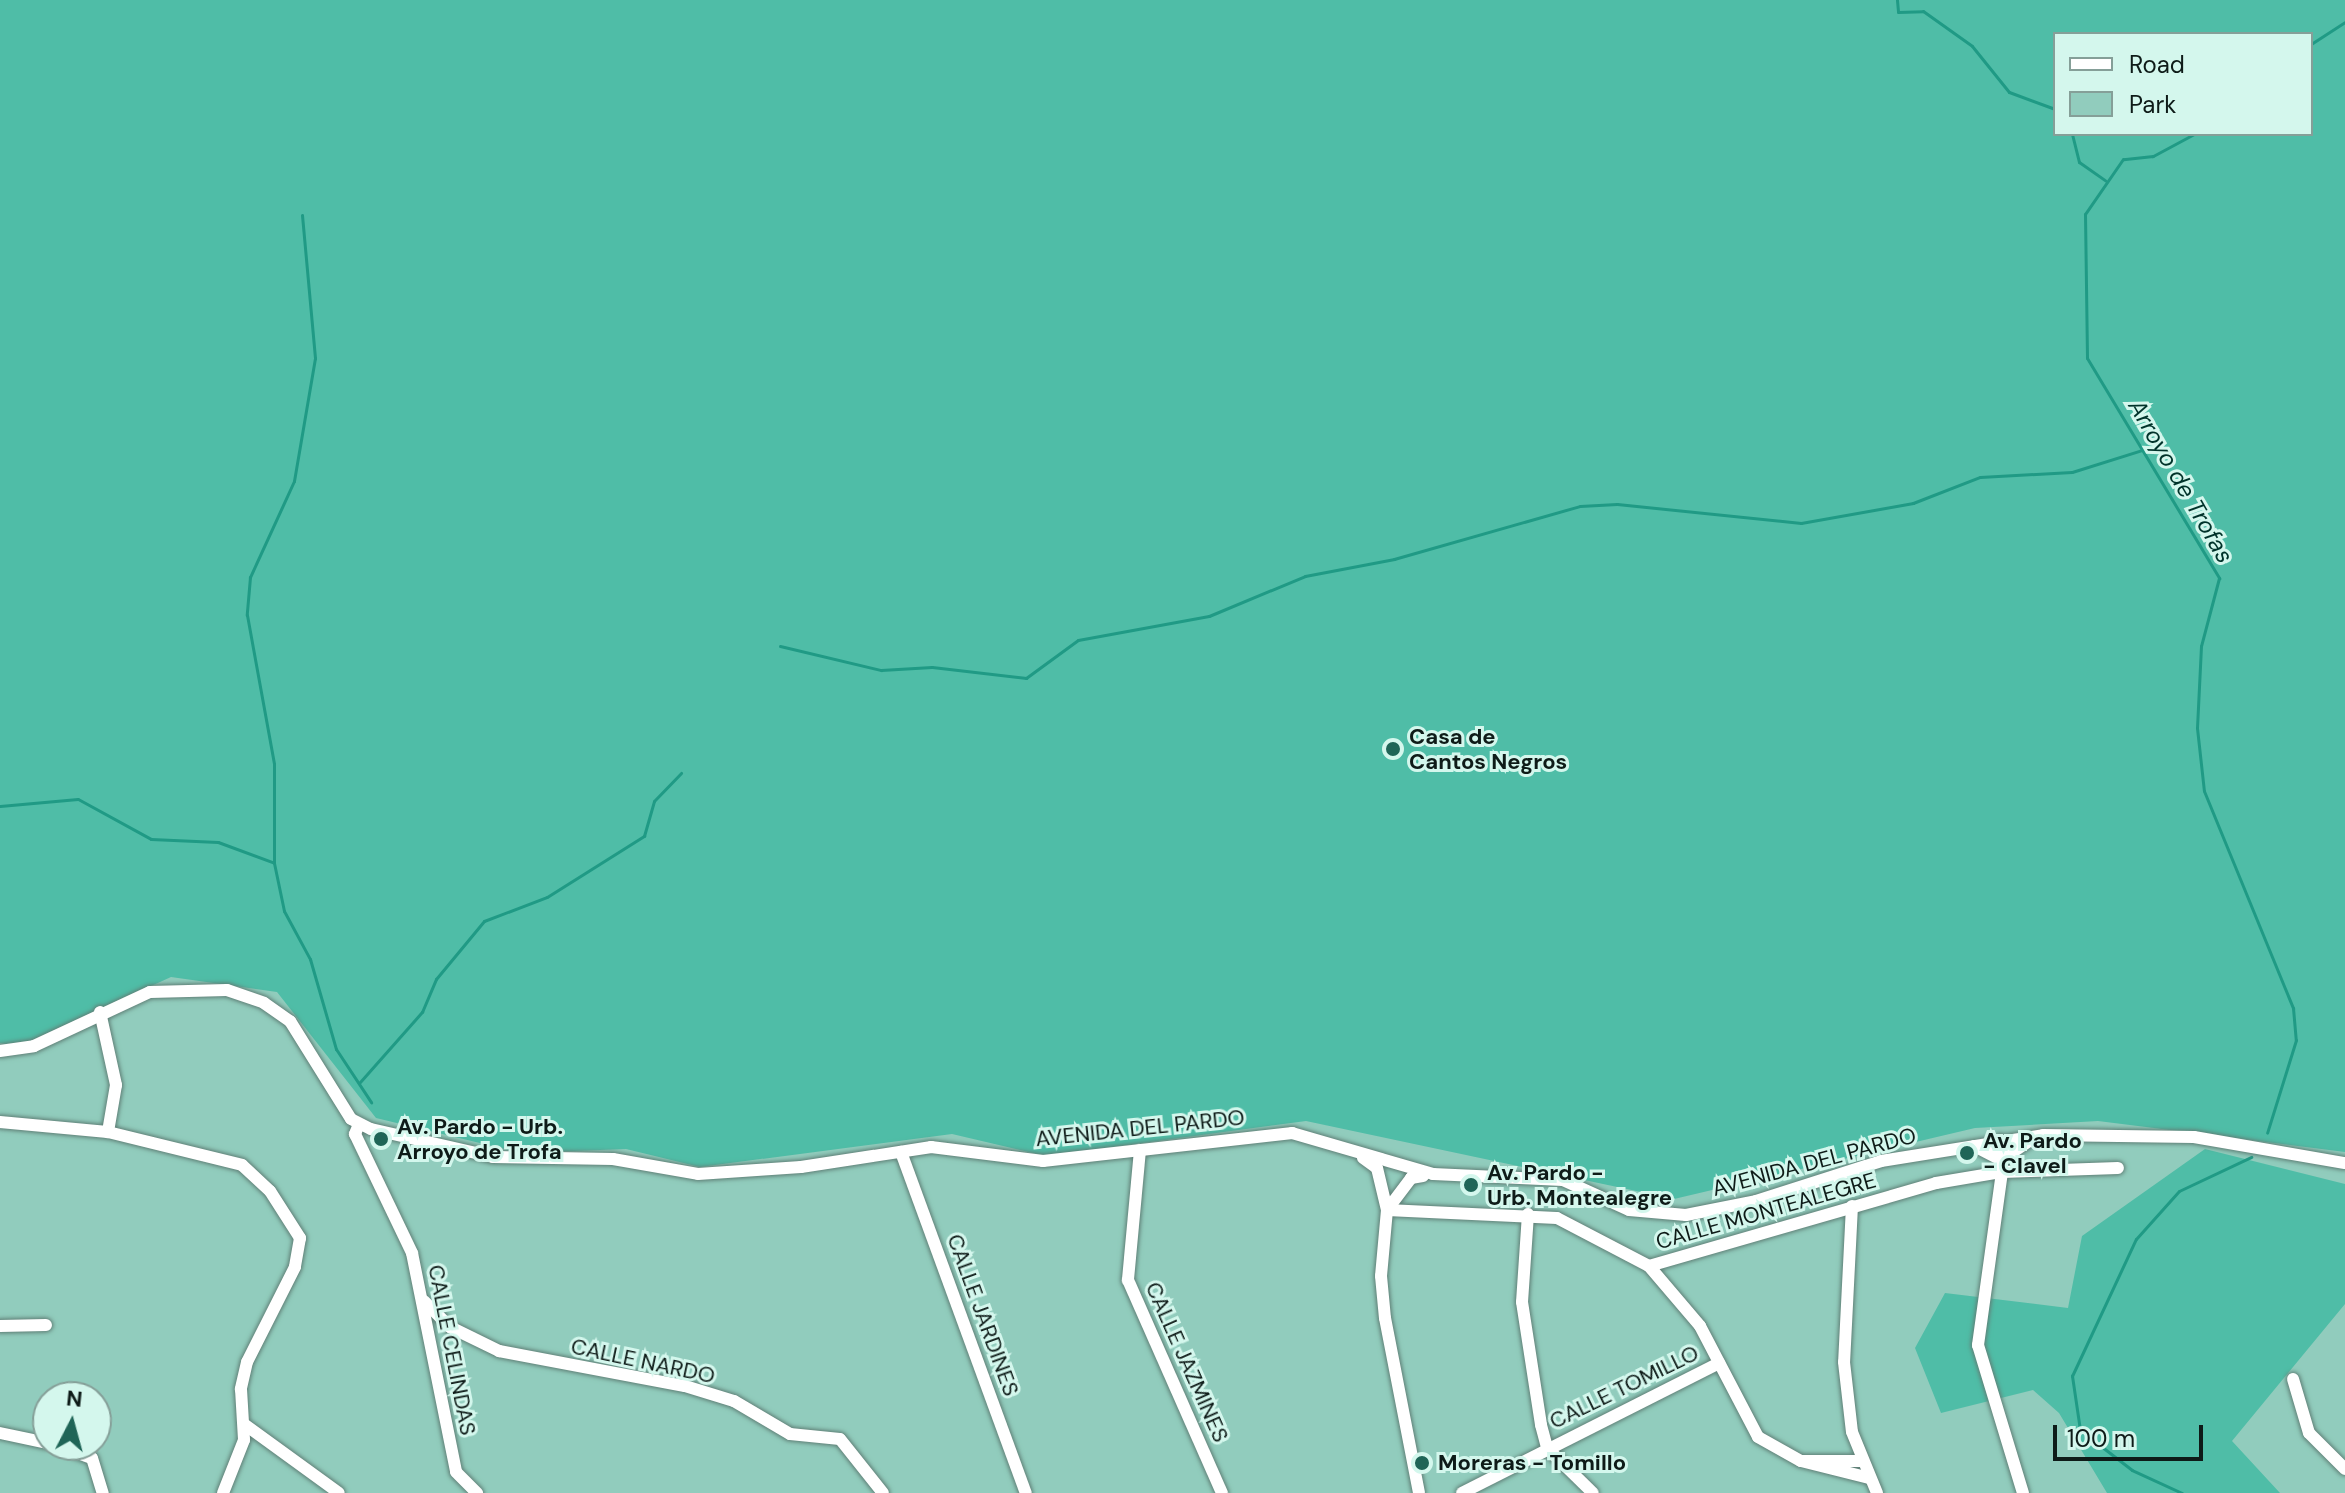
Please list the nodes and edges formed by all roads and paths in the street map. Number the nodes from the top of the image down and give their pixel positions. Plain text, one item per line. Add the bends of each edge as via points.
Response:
1 (100, 1012) junction
2 (0, 1051) edge
3 (0, 1122) edge
4 (359, 1124) junction
5 (108, 1132) junction
6 (1308, 1135) junction
7 (2043, 1135) junction
8 (2000, 1140) junction
9 (1969, 1145) junction
10 (1140, 1150) junction
11 (901, 1152) junction
12 (2345, 1163) edge
13 (2001, 1166) junction
14 (2118, 1168) dead end
15 (1433, 1174) junction
16 (1389, 1177) junction
17 (1397, 1191) junction
18 (1852, 1206) junction
19 (1387, 1210) junction
20 (1528, 1214) junction
21 (1649, 1266) junction
22 (424, 1301) junction
23 (46, 1325) dead end
24 (0, 1326) edge
25 (1719, 1363) junction
26 (2293, 1379) dead end
27 (244, 1424) junction
28 (0, 1433) edge
29 (32, 1440) edge
30 (1547, 1448) junction
31 (93, 1461) edge
32 (1801, 1461) junction
33 (1863, 1461) junction
34 (2345, 1469) edge
35 (1869, 1478) junction
36 (103, 1493) edge
37 (223, 1493) edge
38 (339, 1493) edge
39 (477, 1493) edge
40 (883, 1493) edge
41 (1026, 1493) edge
42 (1222, 1493) edge
43 (1419, 1493) edge
44 (1462, 1493) edge
45 (1593, 1493) edge
46 (1877, 1493) edge
47 (2023, 1493) edge

1 - 2 street via 34,1046
1 - 4 street via 169,988 227,990 264,1003 290,1021
1 - 5 street via 116,1085
3 - 5 street
4 - 11 street, AVENIDA DEL PARDO via 493,1157 613,1159 675,1173 801,1167
4 - 22 street, CALLE CELINDAS via 355,1134 412,1253
5 - 27 street via 253,1171 300,1238 295,1267 247,1362
6 - 10 street, AVENIDA DEL PARDO via 1273,1133
6 - 16 street, AVENIDA DEL PARDO
6 - 16 street via 1369,1161
7 - 8 street, AVENIDA DEL PARDO
7 - 12 street, AVENIDA DEL PARDO via 2194,1137
7 - 13 street via 2013,1147
8 - 9 street, AVENIDA DEL PARDO
8 - 13 street
9 - 13 street
9 - 15 street, AVENIDA DEL PARDO via 1881,1161 1756,1201 1686,1215 1629,1210 1563,1180
10 - 11 street, AVENIDA DEL PARDO via 1043,1161 958,1148
10 - 42 street, CALLE JAZMINES via 1128,1280
11 - 41 street, CALLE JARDINES
13 - 14 street, CALLE MONTEALEGRE
13 - 18 street, CALLE MONTEALEGRE
13 - 47 street via 1978,1345
15 - 16 street, AVENIDA DEL PARDO
15 - 17 street via 1411,1178
16 - 17 street
16 - 19 street
17 - 19 street
18 - 21 street, CALLE MONTEALEGRE
18 - 33 street via 1844,1362 1852,1432
19 - 20 street, CALLE MONTEALEGRE
19 - 43 street via 1381,1276 1385,1318
20 - 21 street, CALLE MONTEALEGRE via 1557,1218
20 - 30 street via 1522,1302
21 - 25 street via 1700,1326
22 - 39 street, CALLE CELINDAS via 456,1472
22 - 40 street, CALLE NARDO via 450,1327 499,1351 685,1386 734,1401 790,1434 840,1439
23 - 24 street
25 - 30 street, CALLE TOMILLO
25 - 32 street via 1758,1437
26 - 34 street via 2309,1433
27 - 37 street
27 - 38 street
28 - 29 street
30 - 44 street, CALLE TOMILLO
30 - 45 street
31 - 36 street
32 - 33 street
32 - 35 street
33 - 35 street
35 - 46 street

